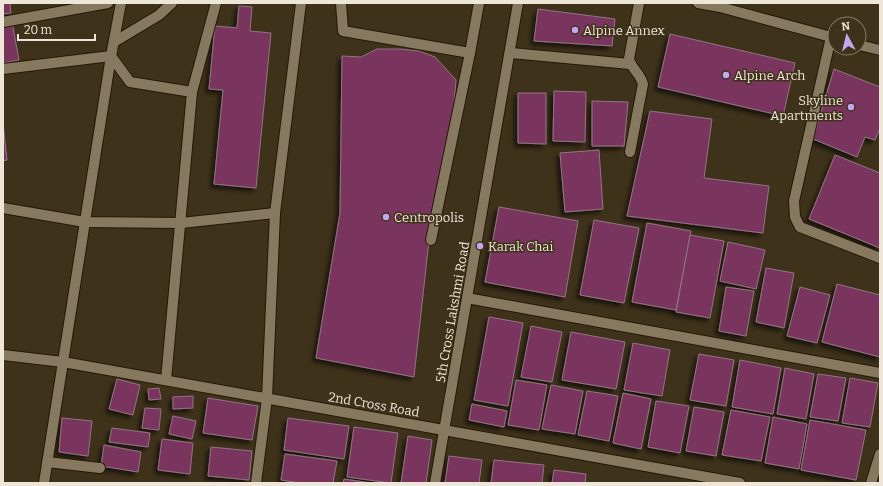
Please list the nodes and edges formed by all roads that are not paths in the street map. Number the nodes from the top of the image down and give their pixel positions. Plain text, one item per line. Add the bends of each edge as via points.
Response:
1 (108, 3) edge
2 (121, 3) edge
3 (172, 3) edge
4 (216, 3) edge
5 (301, 3) edge
6 (341, 3) edge
7 (479, 3) edge
8 (518, 3) edge
9 (639, 3) edge
10 (698, 3) edge
11 (719, 5) edge
12 (3, 22) edge
13 (827, 36) edge
14 (114, 42) junction
15 (867, 47) edge
16 (880, 50) edge
17 (510, 52) junction
18 (470, 53) junction
19 (111, 56) junction
20 (829, 56) edge
21 (630, 64) junction
22 (3, 69) edge
23 (192, 92) junction
24 (630, 152) dead end
25 (3, 208) edge
26 (275, 213) junction
27 (85, 222) junction
28 (182, 223) junction
29 (431, 240) dead end
30 (880, 258) edge
31 (467, 298) junction
32 (3, 355) edge
33 (63, 362) junction
34 (880, 373) edge
35 (166, 380) junction
36 (267, 398) junction
37 (444, 430) junction
38 (880, 454) edge
39 (47, 462) junction
40 (100, 468) dead end
41 (44, 483) edge
42 (256, 483) edge
43 (435, 483) edge
44 (740, 483) edge
45 (871, 483) edge

1 - 12 street
2 - 14 street
3 - 14 street via 159,15
4 - 23 street
5 - 26 street
6 - 18 street via 343,31
7 - 18 street
8 - 17 street, 5th Cross Lakshmi Road
9 - 21 street
10 - 11 street
11 - 13 street
14 - 19 street
15 - 16 street
17 - 21 street
17 - 31 street, 5th Cross Lakshmi Road
18 - 29 street
19 - 22 street
19 - 23 street via 130,82
19 - 27 street
20 - 30 street via 794,201 795,217 800,227
21 - 24 street via 641,77 643,84
23 - 28 street
25 - 27 street
26 - 28 street
26 - 36 street
27 - 28 street
27 - 33 street
28 - 35 street
31 - 34 street
31 - 37 street, 5th Cross Lakshmi Road
32 - 33 street, 2nd Cross Road
33 - 35 street, 2nd Cross Road
33 - 39 street
35 - 36 street, 2nd Cross Road
36 - 37 street, 2nd Cross Road
36 - 42 street
37 - 43 street, 5th Cross Lakshmi Road
37 - 44 street, 2nd Cross Road
38 - 45 street
39 - 40 street
39 - 41 street

